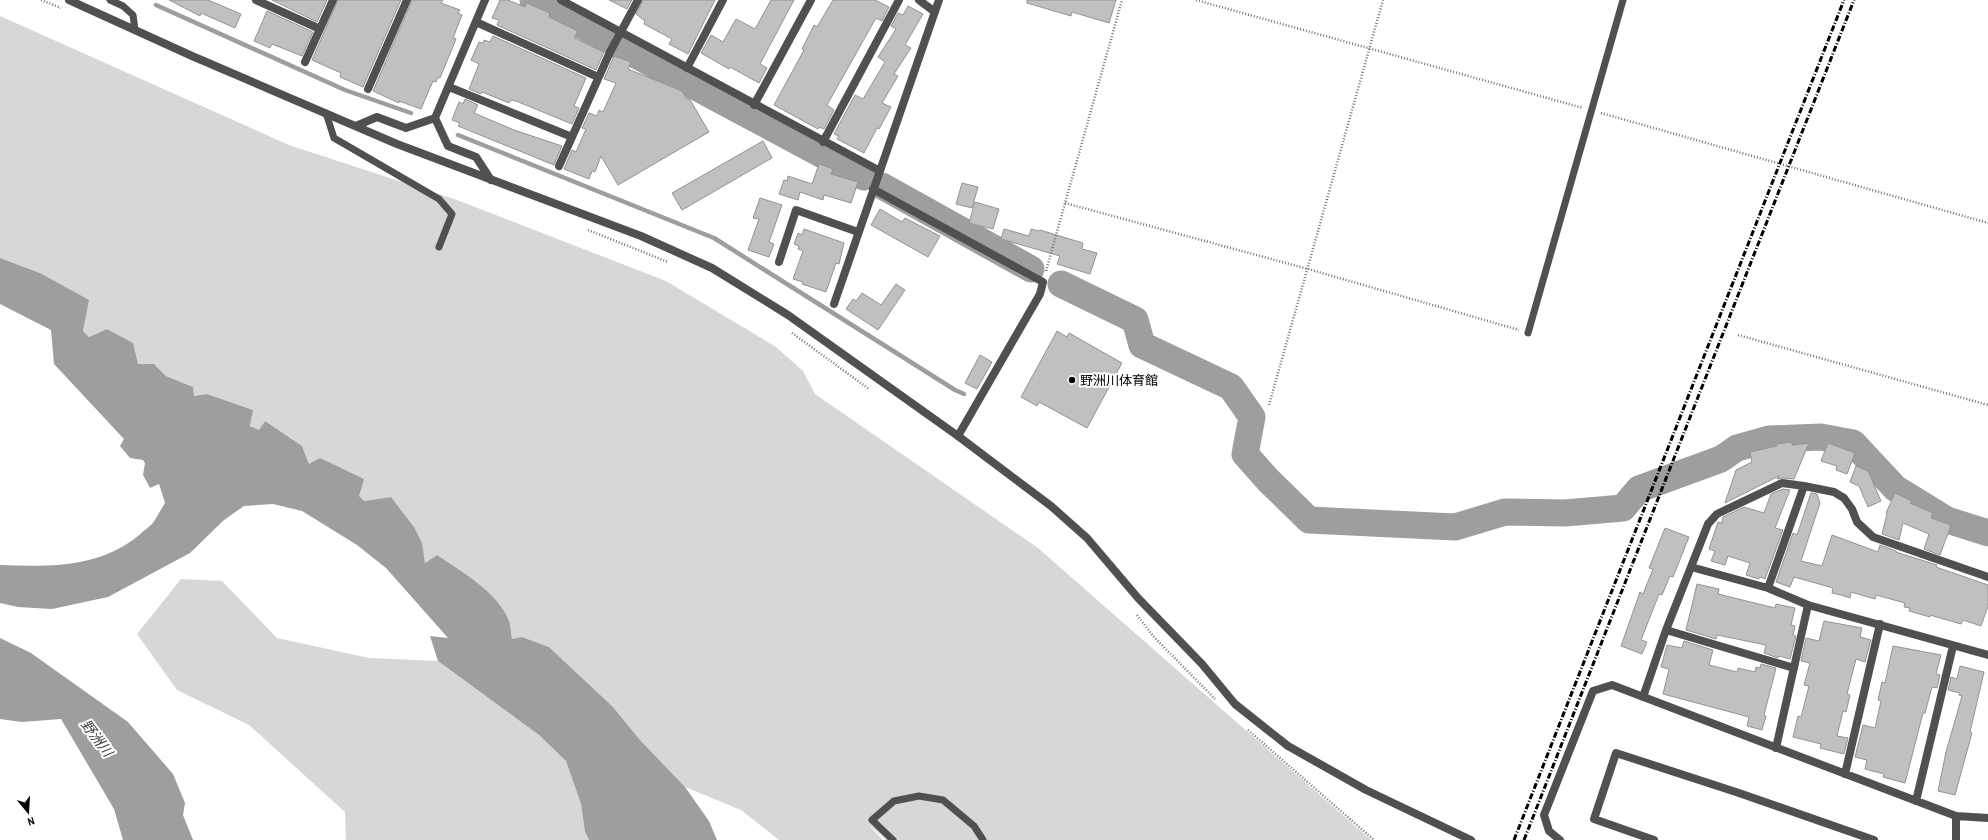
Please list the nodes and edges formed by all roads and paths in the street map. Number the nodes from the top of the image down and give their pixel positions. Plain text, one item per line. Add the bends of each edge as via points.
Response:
1 (41, 0) edge
2 (69, 0) edge
3 (110, 0) edge
4 (256, 0) edge
5 (333, 0) edge
6 (408, 0) edge
7 (485, 0) edge
8 (561, 0) edge
9 (638, 0) edge
10 (723, 0) edge
11 (811, 0) edge
12 (899, 0) edge
13 (920, 0) edge
14 (939, 0) edge
15 (1122, 0) edge
16 (1196, 0) edge
17 (1383, 0) edge
18 (1623, 0) edge
19 (63, 9) dead end
20 (935, 12) junction
21 (476, 22) junction
22 (320, 29) junction
23 (135, 30) junction
24 (620, 33) junction
25 (1370, 49) junction
26 (305, 62) dead end
27 (687, 68) junction
28 (598, 77) junction
29 (448, 87) junction
30 (368, 89) dead end
31 (754, 105) junction
32 (1592, 111) junction
33 (326, 113) junction
34 (435, 118) junction
35 (356, 126) junction
36 (572, 138) junction
37 (823, 142) junction
38 (559, 166) dead end
39 (880, 171) junction
40 (490, 180) junction
41 (873, 189) junction
42 (1066, 203) junction
43 (1988, 223) edge
44 (587, 229) dead end
45 (858, 232) junction
46 (439, 247) dead end
47 (779, 262) dead end
48 (676, 265) dead end
49 (1308, 269) junction
50 (1043, 282) junction
51 (834, 304) dead end
52 (790, 332) dead end
53 (1528, 333) joint
54 (1738, 336) dead end
55 (870, 389) dead end
56 (1269, 405) dead end
57 (1988, 405) edge
58 (958, 436) junction
59 (1804, 486) junction
60 (1692, 567) junction
61 (1988, 577) edge
62 (1768, 588) junction
63 (1808, 605) junction
64 (1134, 611) dead end
65 (1880, 624) junction
66 (1666, 630) junction
67 (1953, 646) junction
68 (1988, 655) edge
69 (1794, 668) junction
70 (1643, 697) junction
71 (1216, 700) dead end
72 (1242, 726) dead end
73 (1776, 748) junction
74 (1845, 774) junction
75 (1916, 801) junction
76 (1956, 816) junction
77 (1988, 818) edge
78 (893, 840) edge
79 (983, 840) edge
80 (1374, 840) edge
81 (1471, 840) edge
82 (1560, 840) edge
83 (1654, 840) edge
84 (1874, 840) edge
85 (1956, 840) edge

1 - 19 path
2 - 23 street
3 - 23 lane via 133,14
4 - 22 street
5 - 22 street
6 - 30 street
7 - 21 street
8 - 24 street
9 - 24 street
10 - 27 street
11 - 31 street
12 - 37 street
13 - 20 street
14 - 20 street
15 - 42 path
16 - 25 path
17 - 25 path
18 - 32 lane
20 - 39 street
21 - 28 street
21 - 29 street
22 - 26 street
23 - 33 street
24 - 27 street
24 - 28 street
25 - 32 path
25 - 49 path
27 - 31 street
28 - 36 street
29 - 34 street
29 - 36 street
31 - 37 street
32 - 43 path
32 - 53 lane
33 - 35 street
33 - 46 lane via 334,138 439,198 452,214
34 - 35 street via 406,128 377,117
34 - 40 street via 448,146 476,157
35 - 40 street
36 - 38 street
37 - 39 street
39 - 41 street
40 - 58 street via 641,236 712,268 788,314
41 - 45 street
41 - 50 street
42 - 49 path
42 - 50 path
44 - 48 path
45 - 47 street via 796,210
45 - 51 street
49 - 53 path
49 - 56 path
50 - 58 street via 1040,294
52 - 55 path
54 - 57 path
58 - 81 street via 1051,506 1082,533 1138,598 1202,664 1235,704 1282,742 1366,790
59 - 60 street via 1782,483 1716,514 1708,524
59 - 61 street via 1834,492 1844,498 1858,522 1873,537
59 - 62 street
60 - 62 street
60 - 66 street
62 - 63 street
63 - 65 street
63 - 69 street
64 - 71 path via 1153,636
65 - 67 street
65 - 74 street
66 - 69 street
66 - 70 street
67 - 68 street
67 - 75 street
69 - 73 street
70 - 73 street
70 - 82 street via 1612,685 1593,691 1544,815 1549,831
72 - 80 path
73 - 74 street
74 - 75 street
75 - 76 street
76 - 77 street
76 - 85 street
78 - 79 lane via 872,820 894,801 919,796 943,800 974,826
83 - 84 street via 1594,819 1616,753

